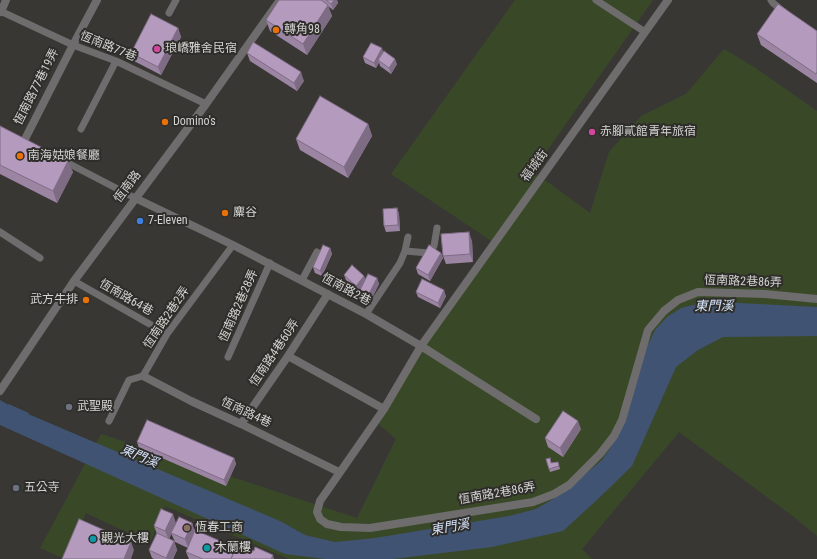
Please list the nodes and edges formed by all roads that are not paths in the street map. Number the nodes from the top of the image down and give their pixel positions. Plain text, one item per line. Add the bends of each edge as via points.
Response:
1 (6, 0) edge
2 (97, 0) edge
3 (176, 0) edge
4 (279, 0) edge
5 (596, 0) edge
6 (668, 0) edge
7 (771, 0) edge
8 (0, 12) edge
9 (169, 13) dead end
10 (792, 18) edge
11 (645, 32) junction
12 (73, 45) junction
13 (116, 61) junction
14 (206, 104) junction
15 (81, 129) dead end
16 (24, 141) edge
17 (58, 158) edge
18 (135, 198) junction
19 (437, 228) dead end
20 (0, 232) edge
21 (408, 237) dead end
22 (234, 245) junction
23 (405, 251) junction
24 (316, 252) dead end
25 (40, 258) dead end
26 (270, 263) junction
27 (302, 280) junction
28 (74, 281) junction
29 (328, 294) junction
30 (817, 299) edge
31 (366, 314) junction
32 (167, 334) junction
33 (421, 346) junction
34 (288, 356) junction
35 (228, 357) dead end
36 (143, 376) junction
37 (1, 388) edge
38 (384, 409) junction
39 (536, 419) dead end
40 (108, 421) dead end
41 (241, 424) junction
42 (339, 472) junction

1 - 8 street
2 - 12 street, 恆南路77巷19弄
3 - 9 lane
4 - 14 street, 恆南路
5 - 11 lane
6 - 11 street, 福城街
7 - 10 lane
8 - 12 lane, 恆南路77巷
11 - 33 street, 福城街
12 - 13 lane, 恆南路77巷
12 - 16 street, 恆南路77巷19弄
13 - 14 lane, 恆南路77巷
13 - 15 lane
14 - 18 street, 恆南路
17 - 18 lane
18 - 22 street, 恆南路2巷
18 - 28 street, 恆南路
19 - 23 lane via 434,246 429,253
20 - 25 lane
21 - 23 lane
22 - 26 street, 恆南路2巷
22 - 32 lane, 恆南路2巷2弄
23 - 31 lane
24 - 27 lane
26 - 27 street, 恆南路2巷
26 - 35 lane, 恆南路2巷28弄
27 - 29 street, 恆南路2巷
28 - 32 lane, 恆南路64巷
28 - 37 street, 恆南路
29 - 31 street, 恆南路2巷
29 - 34 street, 恆南路4巷60弄
30 - 42 street, 恆南路2巷86弄 via 698,292 678,300 664,311 648,330 622,420 614,436 569,485 533,502 370,528 341,527 327,524 320,519 317,512 320,501
31 - 33 street, 恆南路2巷
32 - 36 lane, 恆南路2巷2弄
33 - 38 street, 恆南路2巷86弄
33 - 39 street, 恆南路2巷
34 - 38 street
34 - 41 street, 恆南路4巷60弄
36 - 40 lane via 129,380
36 - 41 street, 恆南路4巷
38 - 42 street, 恆南路2巷86弄
41 - 42 street, 恆南路4巷

